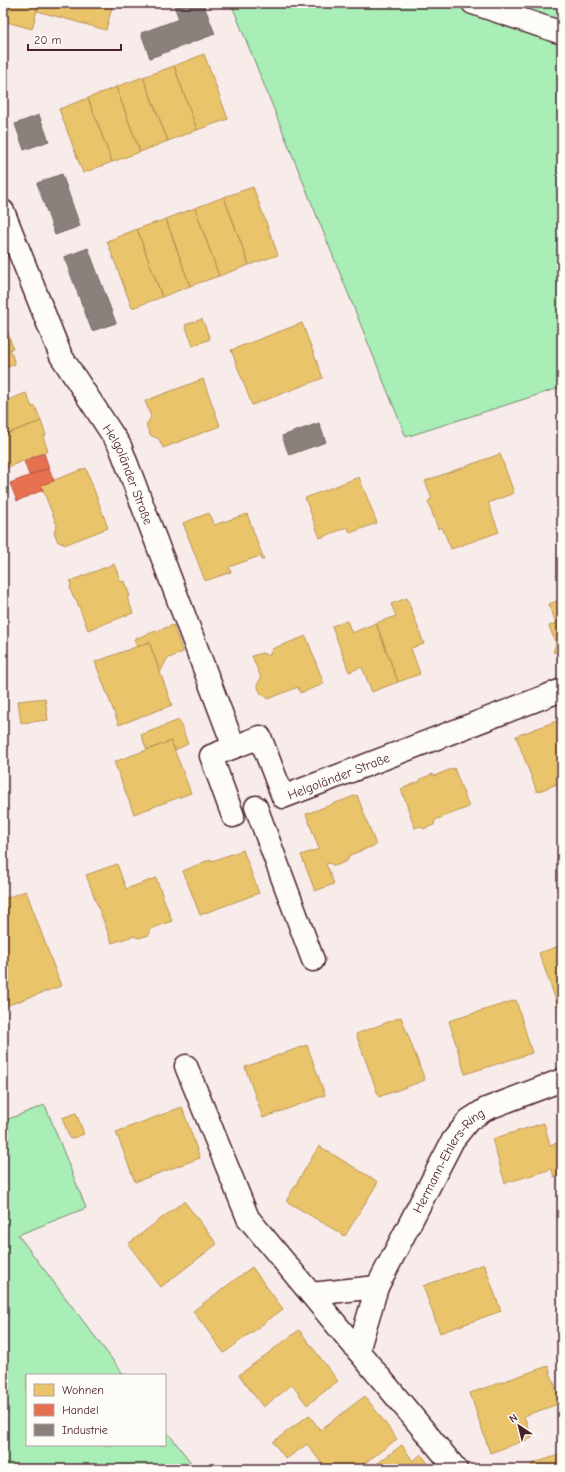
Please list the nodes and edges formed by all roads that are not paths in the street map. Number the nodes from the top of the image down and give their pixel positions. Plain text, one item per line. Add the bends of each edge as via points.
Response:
1 (472, 3) edge
2 (562, 33) edge
3 (3, 211) edge
4 (562, 690) edge
5 (234, 747) junction
6 (256, 807) dead end
7 (233, 816) dead end
8 (313, 960) dead end
9 (186, 1066) dead end
10 (562, 1080) edge
11 (377, 1287) junction
12 (311, 1294) junction
13 (358, 1351) junction
14 (456, 1469) edge

1 - 2 street
3 - 5 street, Helgoländer Straße via 61,356 120,446
4 - 5 street, Helgoländer Straße via 283,797 260,737
5 - 7 street, Helgoländer Straße via 211,756
6 - 8 street
9 - 12 street via 248,1218
10 - 11 street, Hermann-Ehlers-Ring via 486,1109 469,1120 453,1140
11 - 12 street
11 - 13 street, Hermann-Ehlers-Ring
12 - 13 street
13 - 14 street

